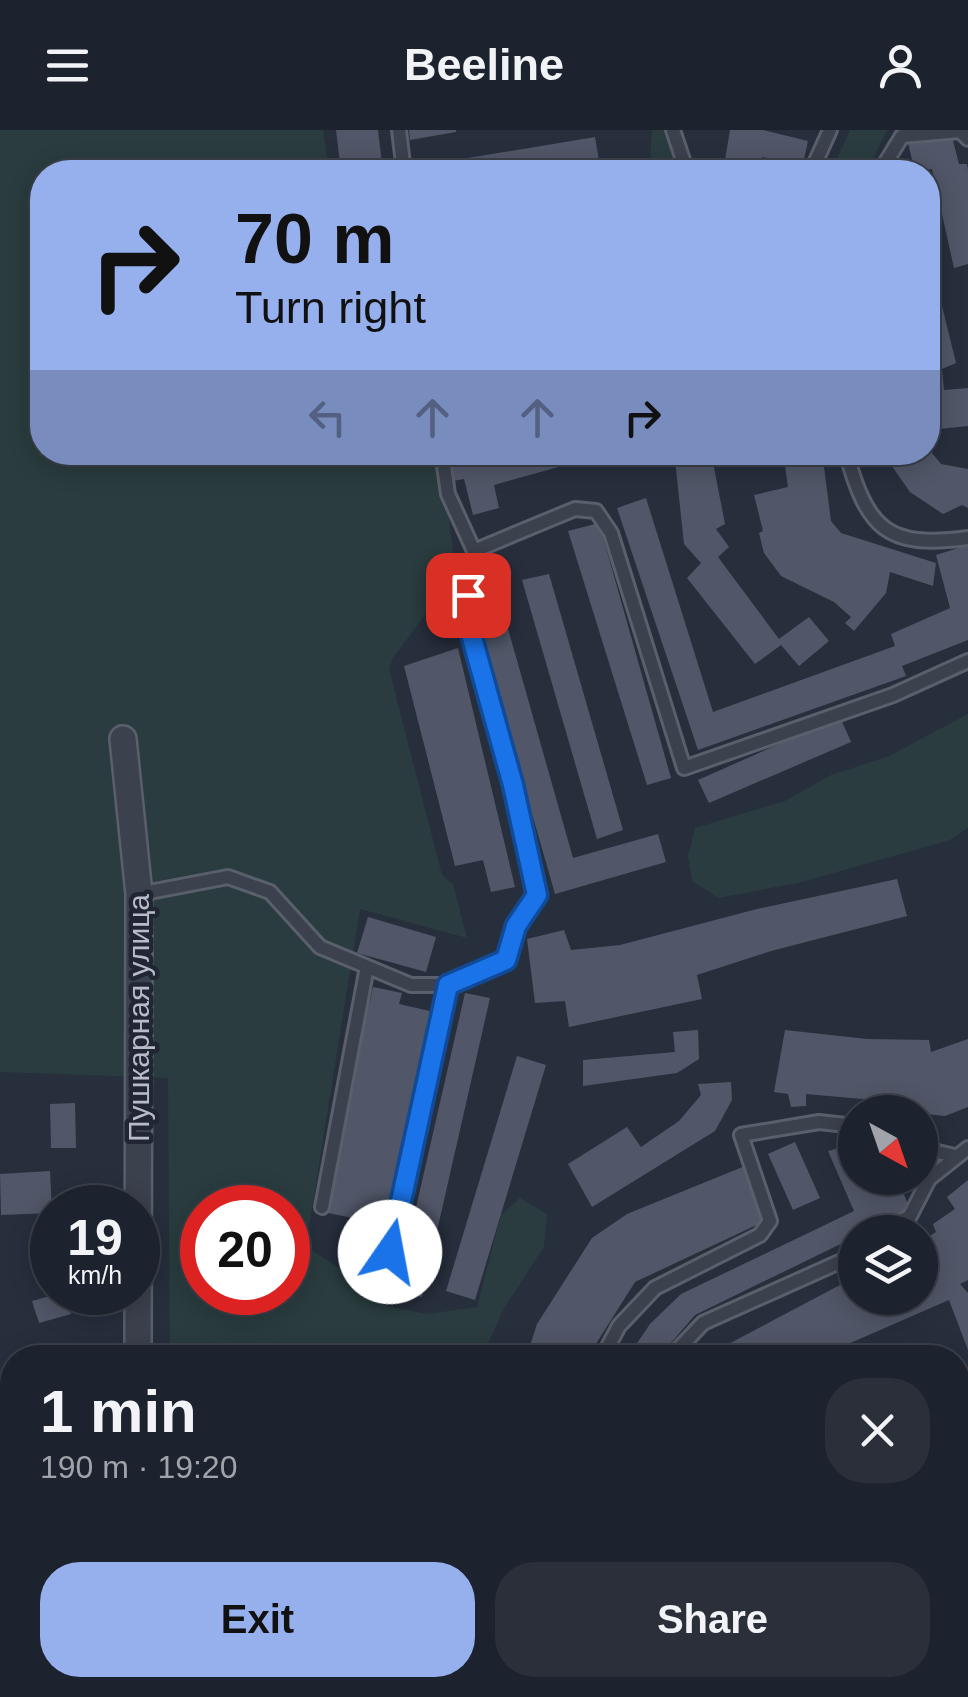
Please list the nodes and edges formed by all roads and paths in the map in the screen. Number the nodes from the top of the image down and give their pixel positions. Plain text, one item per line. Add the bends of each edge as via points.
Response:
1 (399, 130) edge
2 (672, 130) edge
3 (830, 130) edge
4 (968, 140) edge
5 (403, 160) edge
6 (682, 160) edge
7 (816, 160) edge
8 (887, 160) edge
9 (444, 465) edge
10 (850, 465) edge
11 (968, 538) edge
12 (474, 551) junction
13 (968, 661) edge
14 (123, 739) dead end
15 (139, 894) junction
16 (367, 968) junction
17 (448, 985) junction
18 (838, 1124) edge
19 (968, 1148) edge
20 (938, 1152) edge
21 (955, 1156) junction
22 (322, 1207) dead end
23 (911, 1215) edge
24 (390, 1252) dead end
25 (838, 1262) edge
26 (138, 1345) edge
27 (609, 1345) edge
28 (682, 1345) edge

1 - 5 lane
2 - 6 lane
3 - 7 lane
4 - 8 lane via 960,131 902,136
9 - 12 lane via 448,494
10 - 11 lane via 866,510 893,535 924,544
12 - 13 lane via 575,509 596,512 610,533 684,768 893,695
12 - 17 lane via 468,617 537,895 516,926 506,960
14 - 15 street, Пушкарная улица
15 - 16 lane via 228,876 270,892 320,947
15 - 26 street, Пушкарная улица
16 - 17 lane via 411,986
16 - 22 lane
17 - 24 lane
18 - 27 lane via 741,1134 770,1221 760,1234 656,1288
19 - 21 lane
20 - 21 lane
21 - 23 lane via 929,1180
25 - 28 lane via 703,1322

